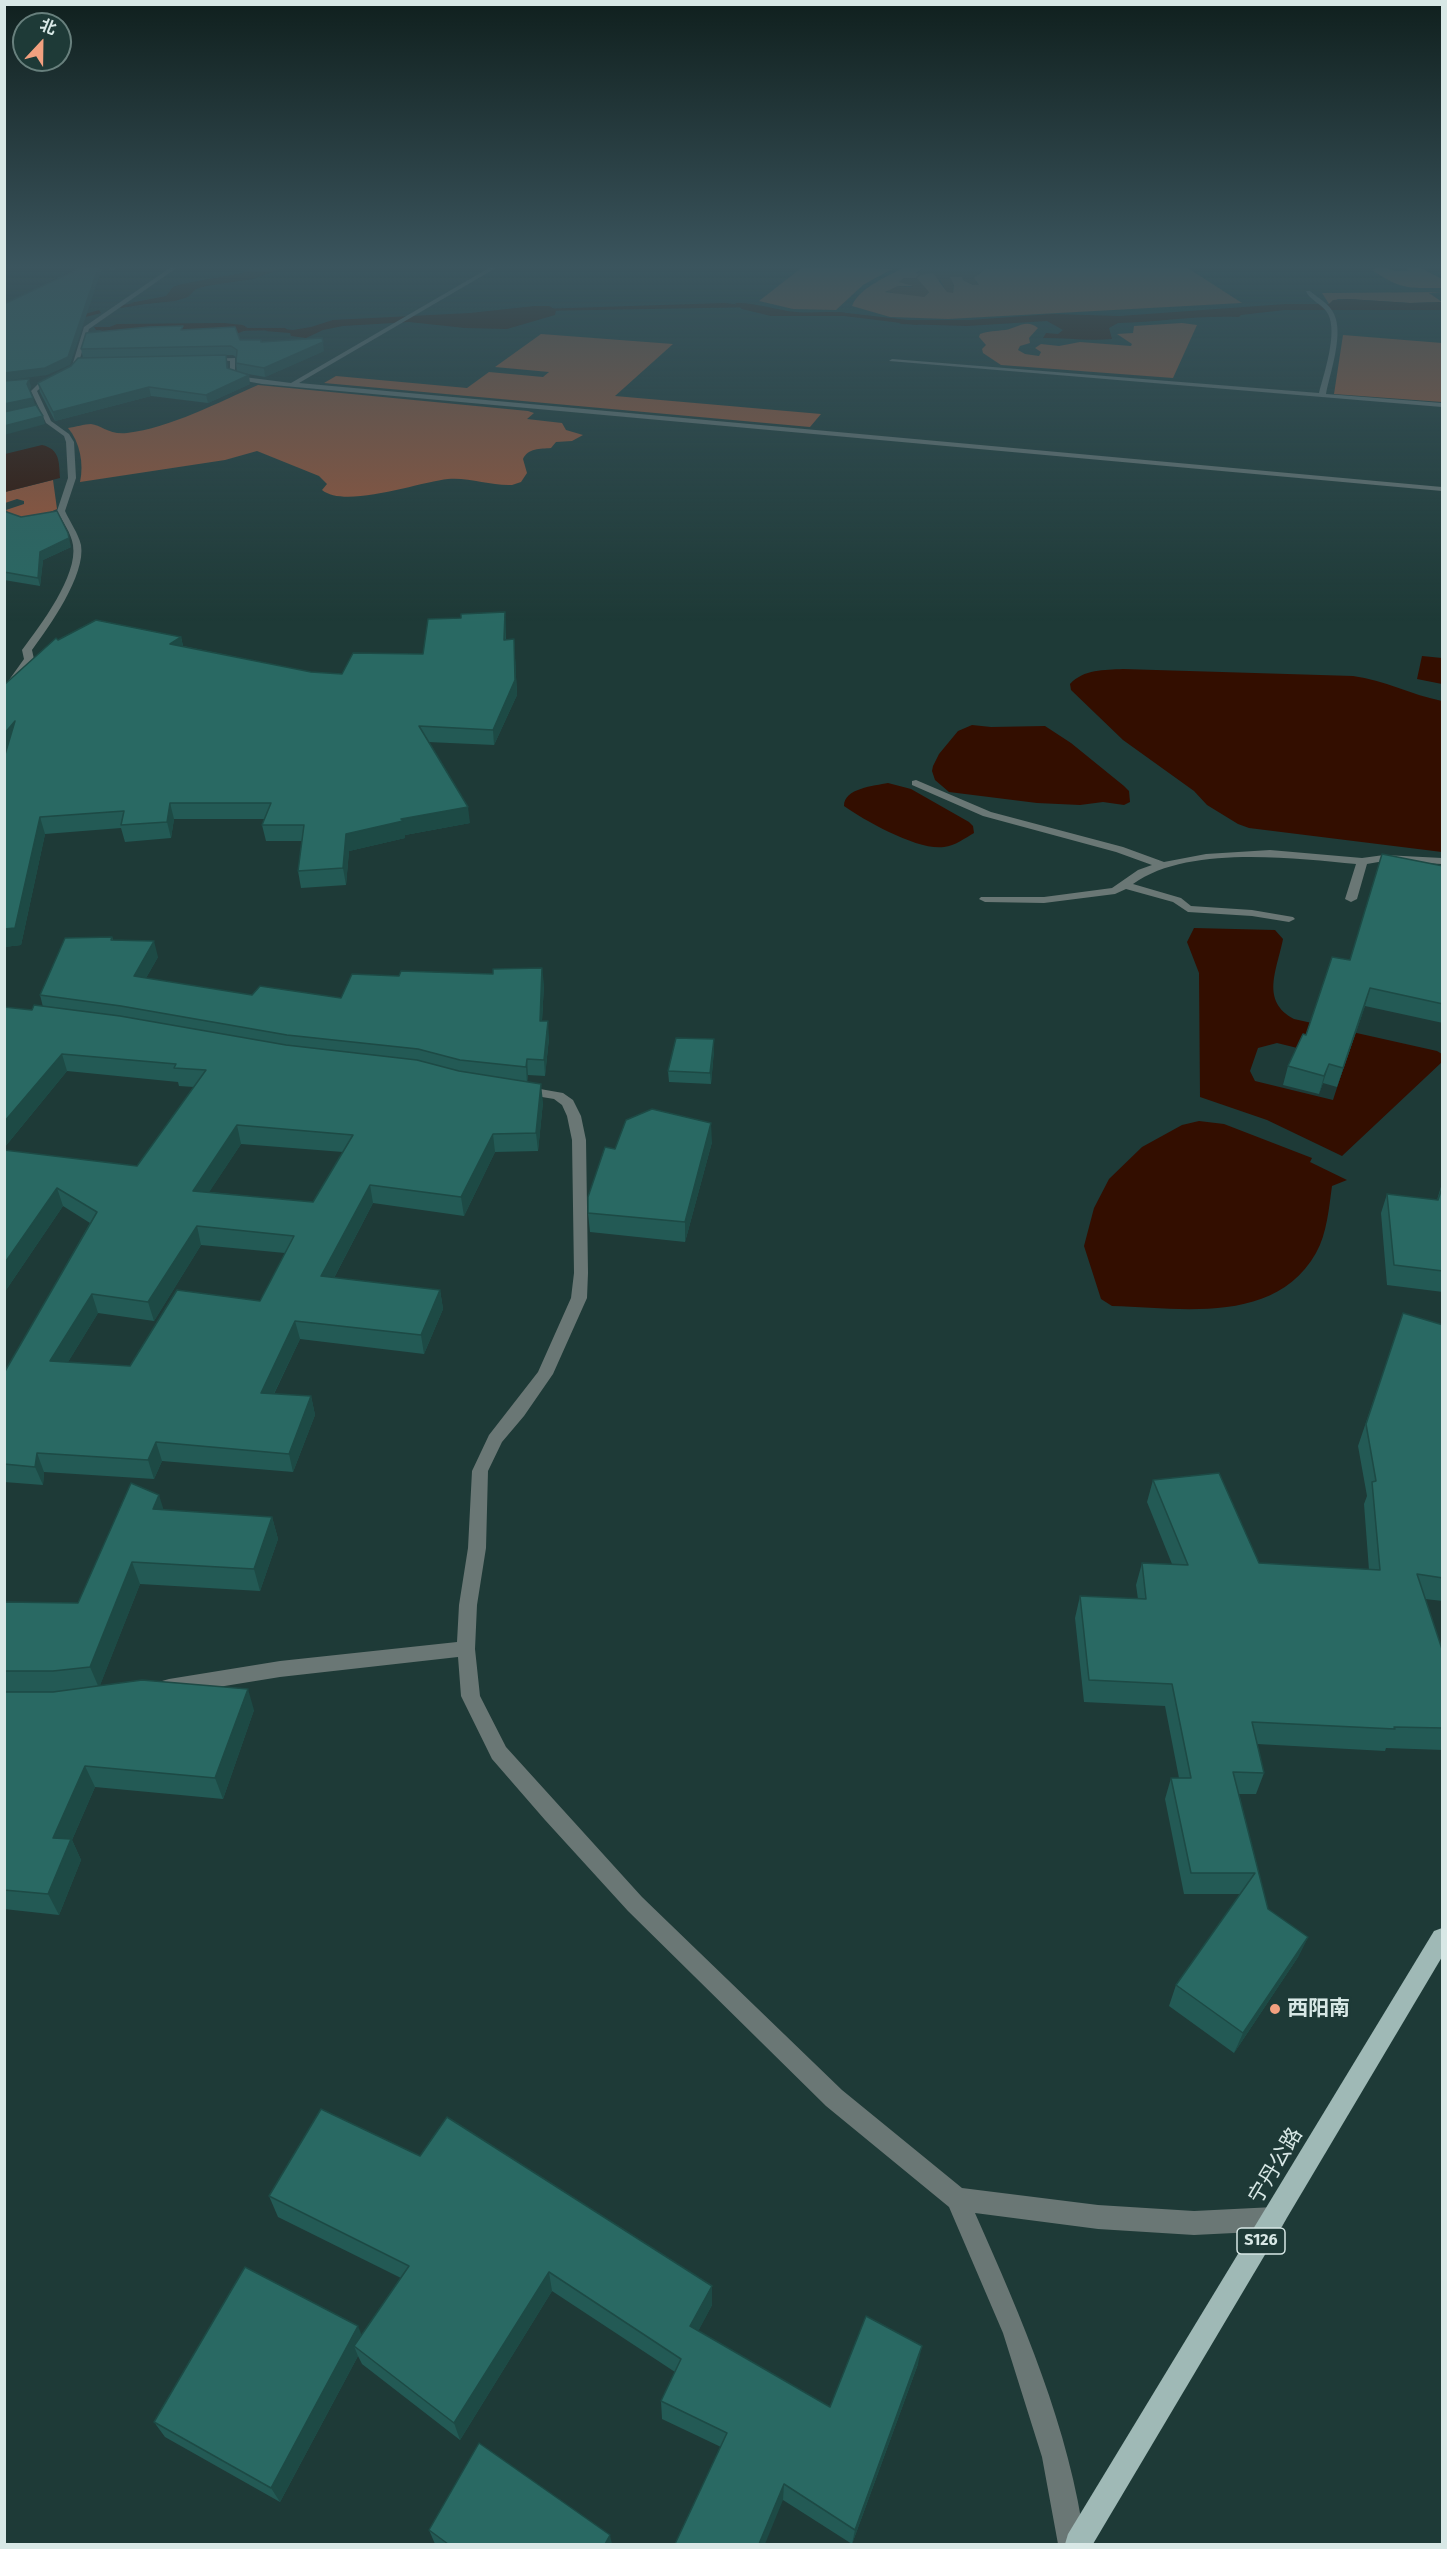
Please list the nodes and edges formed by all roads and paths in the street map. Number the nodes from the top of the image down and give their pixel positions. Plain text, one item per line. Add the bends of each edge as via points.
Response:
1 (40, 384) edge
2 (283, 384) edge
3 (1174, 384) edge
4 (1324, 384) edge
5 (292, 385) joint
6 (1322, 396) junction
7 (1443, 405) edge
8 (41, 408) junction
9 (32, 411) edge
10 (1443, 489) edge
11 (4, 695) edge
12 (916, 783) dead end
13 (1362, 861) junction
14 (1443, 861) edge
15 (1163, 865) junction
16 (1124, 885) junction
17 (985, 899) dead end
18 (1351, 899) dead end
19 (1289, 919) dead end
20 (504, 1088) edge
21 (466, 1649) junction
22 (153, 1690) edge
23 (1443, 1938) edge
24 (957, 2199) junction
25 (1274, 2219) junction
26 (1072, 2544) edge
27 (1078, 2544) edge

1 - 8 street via 34,391
2 - 5 street
3 - 6 street
4 - 6 street
5 - 10 street
6 - 7 street
8 - 9 street
8 - 11 street via 48,422 67,435 70,442 72,478 61,511 75,538 78,554 58,603
12 - 15 street via 947,800 989,815
13 - 14 street
13 - 15 street via 1270,854 1206,857
13 - 18 street
15 - 16 street via 1142,872
16 - 17 street via 1115,891 1044,900
16 - 19 street via 1177,900 1188,909
20 - 21 street via 558,1096 568,1102 574,1116 579,1140 581,1273 579,1298 545,1374 495,1439 480,1471 477,1548
21 - 22 street via 244,1673
21 - 24 street via 471,1696 499,1753 552,1814 635,1904 834,2098
23 - 25 main road, 宁丹公路 / S126
24 - 25 street via 1108,2218 1194,2223
24 - 26 street via 1015,2332 1055,2457
25 - 27 main road, 宁丹公路 / S126

